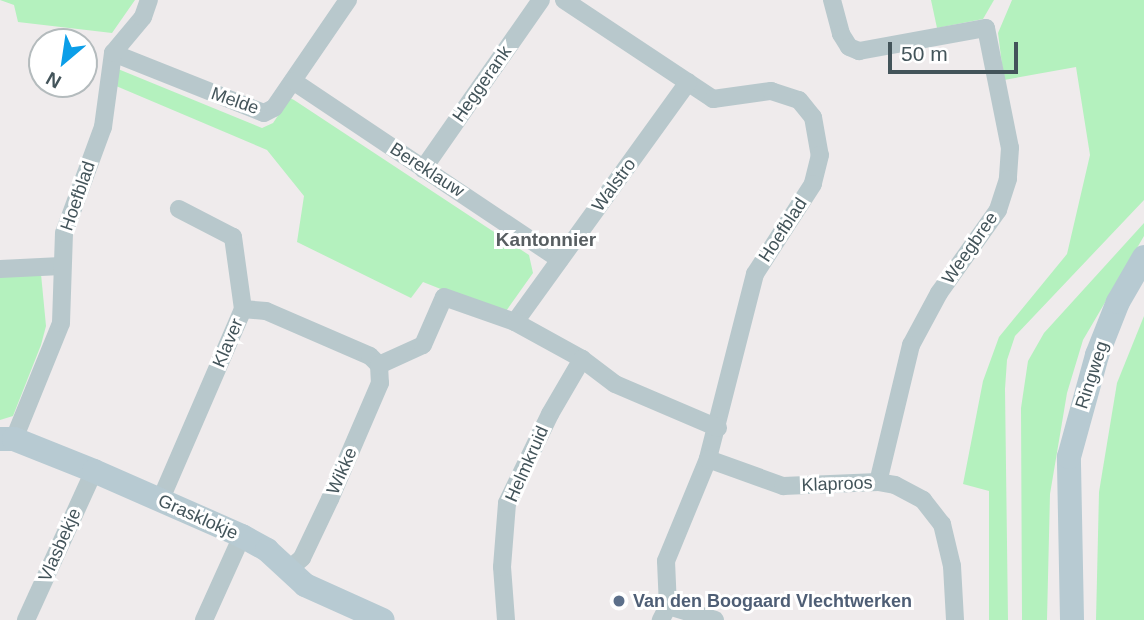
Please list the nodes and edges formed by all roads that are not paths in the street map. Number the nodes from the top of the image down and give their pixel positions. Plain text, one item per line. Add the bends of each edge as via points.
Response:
1 (149, 0) edge
2 (348, 0) edge
3 (541, 0) edge
4 (564, 0) edge
5 (832, 0) edge
6 (113, 52) junction
7 (293, 81) junction
8 (688, 82) junction
9 (423, 169) junction
10 (179, 209) dead end
11 (1144, 257) edge
12 (560, 260) junction
13 (61, 266) junction
14 (0, 269) edge
15 (243, 309) junction
16 (514, 322) junction
17 (582, 359) junction
18 (379, 365) junction
19 (718, 428) junction
20 (7, 439) edge
21 (708, 458) junction
22 (94, 471) junction
23 (878, 482) junction
24 (160, 501) junction
25 (1066, 501) junction
26 (242, 537) junction
27 (288, 570) junction
28 (664, 613) edge
29 (26, 620) edge
30 (204, 620) edge
31 (383, 620) edge
32 (506, 620) edge
33 (715, 620) edge
34 (954, 620) edge
35 (1056, 620) edge
36 (1072, 620) edge

1 - 6 street via 143,17
2 - 7 street, Melde
3 - 9 street, Heggerank
4 - 8 street, Hoefblad
5 - 23 street, Weegbree via 841,34 849,47 859,51 986,28 1010,148 1008,179 998,210 939,293 911,345
6 - 7 street, Melde via 264,113 274,108
6 - 13 street, Hoefblad via 103,127 68,213
7 - 9 street, Bereklauw
8 - 12 street, Walstro
8 - 19 street, Hoefblad via 713,99 771,91 790,94 813,117 820,155 813,184 755,274
9 - 12 street, Bereklauw
10 - 15 street, Klaver via 233,237
11 - 25 main road, Ringweg via 1118,302 1081,405 1069,457
12 - 16 street, Walstro
13 - 14 street
13 - 20 street, Hoefblad via 61,323
15 - 18 street via 267,311 370,356
15 - 24 street, Klaver
16 - 17 street
16 - 18 street via 444,297 423,345
17 - 19 street via 615,384
17 - 32 street, Helmkruid via 507,503 502,566
18 - 27 street, Wikke via 380,383 330,499 302,558
19 - 21 street, Hoefblad
20 - 22 main road, Grasklokje
21 - 23 street, Klaproos via 783,486
21 - 28 street, Hoefblad via 666,561
22 - 24 main road, Grasklokje
22 - 29 street, Vlasbekje
23 - 34 street, Klaproos via 895,485 923,500 942,524 952,566
24 - 26 main road, Grasklokje
25 - 35 main road, Ringweg via 1055,543
25 - 36 main road, Ringweg
26 - 27 main road, Grasklokje via 267,550
26 - 30 street
27 - 31 main road, Grasklokje via 305,586
28 - 33 street

